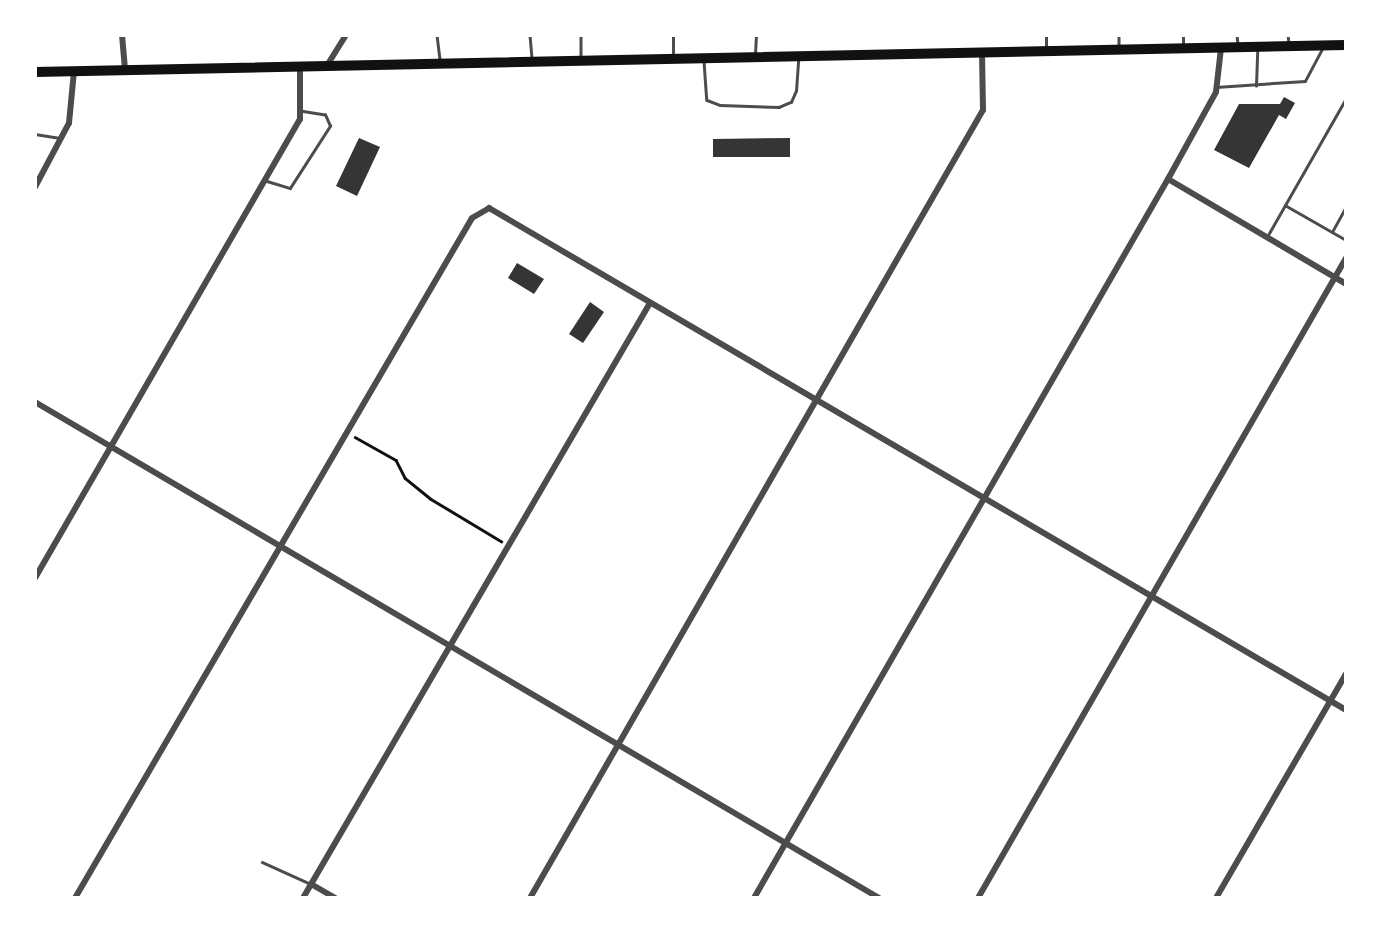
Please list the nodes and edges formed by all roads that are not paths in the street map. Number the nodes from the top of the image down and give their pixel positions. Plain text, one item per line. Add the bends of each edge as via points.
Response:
1 (122, 35) edge
2 (346, 35) edge
3 (437, 35) edge
4 (530, 35) edge
5 (580, 35) edge
6 (673, 35) edge
7 (756, 35) edge
8 (1046, 35) edge
9 (1119, 35) edge
10 (1183, 35) edge
11 (1237, 35) edge
12 (1288, 35) edge
13 (1346, 45) edge
14 (1289, 46) junction
15 (1323, 46) junction
16 (1238, 47) junction
17 (1257, 47) junction
18 (1182, 48) junction
19 (1221, 48) junction
20 (1119, 49) junction
21 (1046, 50) junction
22 (982, 52) junction
23 (798, 57) junction
24 (755, 58) junction
25 (704, 59) junction
26 (673, 60) junction
27 (582, 62) junction
28 (532, 64) junction
29 (441, 66) junction
30 (300, 69) junction
31 (325, 69) junction
32 (125, 70) junction
33 (74, 71) junction
34 (35, 72) edge
35 (1256, 86) junction
36 (1216, 87) junction
37 (1346, 98) edge
38 (300, 111) junction
39 (35, 134) edge
40 (63, 138) junction
41 (1168, 179) junction
42 (264, 180) junction
43 (35, 187) edge
44 (1285, 205) junction
45 (1346, 207) edge
46 (1332, 232) junction
47 (1266, 238) junction
48 (1346, 240) edge
49 (1346, 258) edge
50 (1336, 278) junction
51 (1346, 284) edge
52 (650, 303) junction
53 (817, 400) junction
54 (35, 402) edge
55 (112, 447) junction
56 (983, 499) junction
57 (281, 545) junction
58 (35, 578) edge
59 (1152, 597) junction
60 (450, 645) junction
61 (1346, 674) edge
62 (1331, 701) junction
63 (1346, 710) edge
64 (618, 743) junction
65 (786, 843) junction
66 (262, 862) dead end
67 (311, 884) junction
68 (75, 898) edge
69 (303, 898) edge
70 (335, 898) edge
71 (530, 898) edge
72 (754, 898) edge
73 (879, 898) edge
74 (978, 898) edge
75 (1216, 898) edge

1 - 32 street
2 - 31 street
3 - 29 lane
4 - 28 lane
5 - 27 lane
6 - 26 lane
7 - 24 lane
8 - 21 lane
9 - 20 lane
10 - 18 lane
11 - 16 lane
12 - 14 lane
13 - 15 main road
14 - 15 main road
14 - 17 main road
15 - 35 lane via 1306,81
16 - 17 main road
16 - 19 main road
17 - 35 lane
18 - 19 main road
18 - 20 main road
19 - 36 street
20 - 21 main road
21 - 22 main road
22 - 23 main road
22 - 53 street via 983,110
23 - 24 main road
23 - 25 lane via 796,91 791,102 779,107 720,105 707,100
24 - 25 main road
25 - 26 main road
26 - 27 main road
27 - 28 main road
28 - 29 main road
29 - 31 main road
30 - 31 main road
30 - 32 main road
30 - 38 street
32 - 33 main road
33 - 34 main road
33 - 40 street via 69,124
35 - 36 lane
36 - 41 street
37 - 44 lane
38 - 42 street
38 - 42 lane via 325,115 330,126 290,188
39 - 40 lane
40 - 43 street
41 - 47 street
41 - 56 street
42 - 55 street
44 - 46 lane
44 - 47 lane
45 - 46 lane
46 - 48 lane
47 - 50 street
49 - 50 street
50 - 51 street
50 - 59 street
52 - 53 street
52 - 57 street via 496,210 483,210 472,218
52 - 60 street
53 - 56 street
53 - 64 street
54 - 55 street
55 - 57 street
55 - 58 street
56 - 59 street
56 - 65 street
57 - 60 street
57 - 68 street
59 - 62 street
59 - 74 street
60 - 64 street
60 - 67 street
61 - 62 street
62 - 63 street
62 - 75 street
64 - 65 street
64 - 71 street
65 - 72 street
65 - 73 street
66 - 67 lane
67 - 69 street
67 - 70 street

